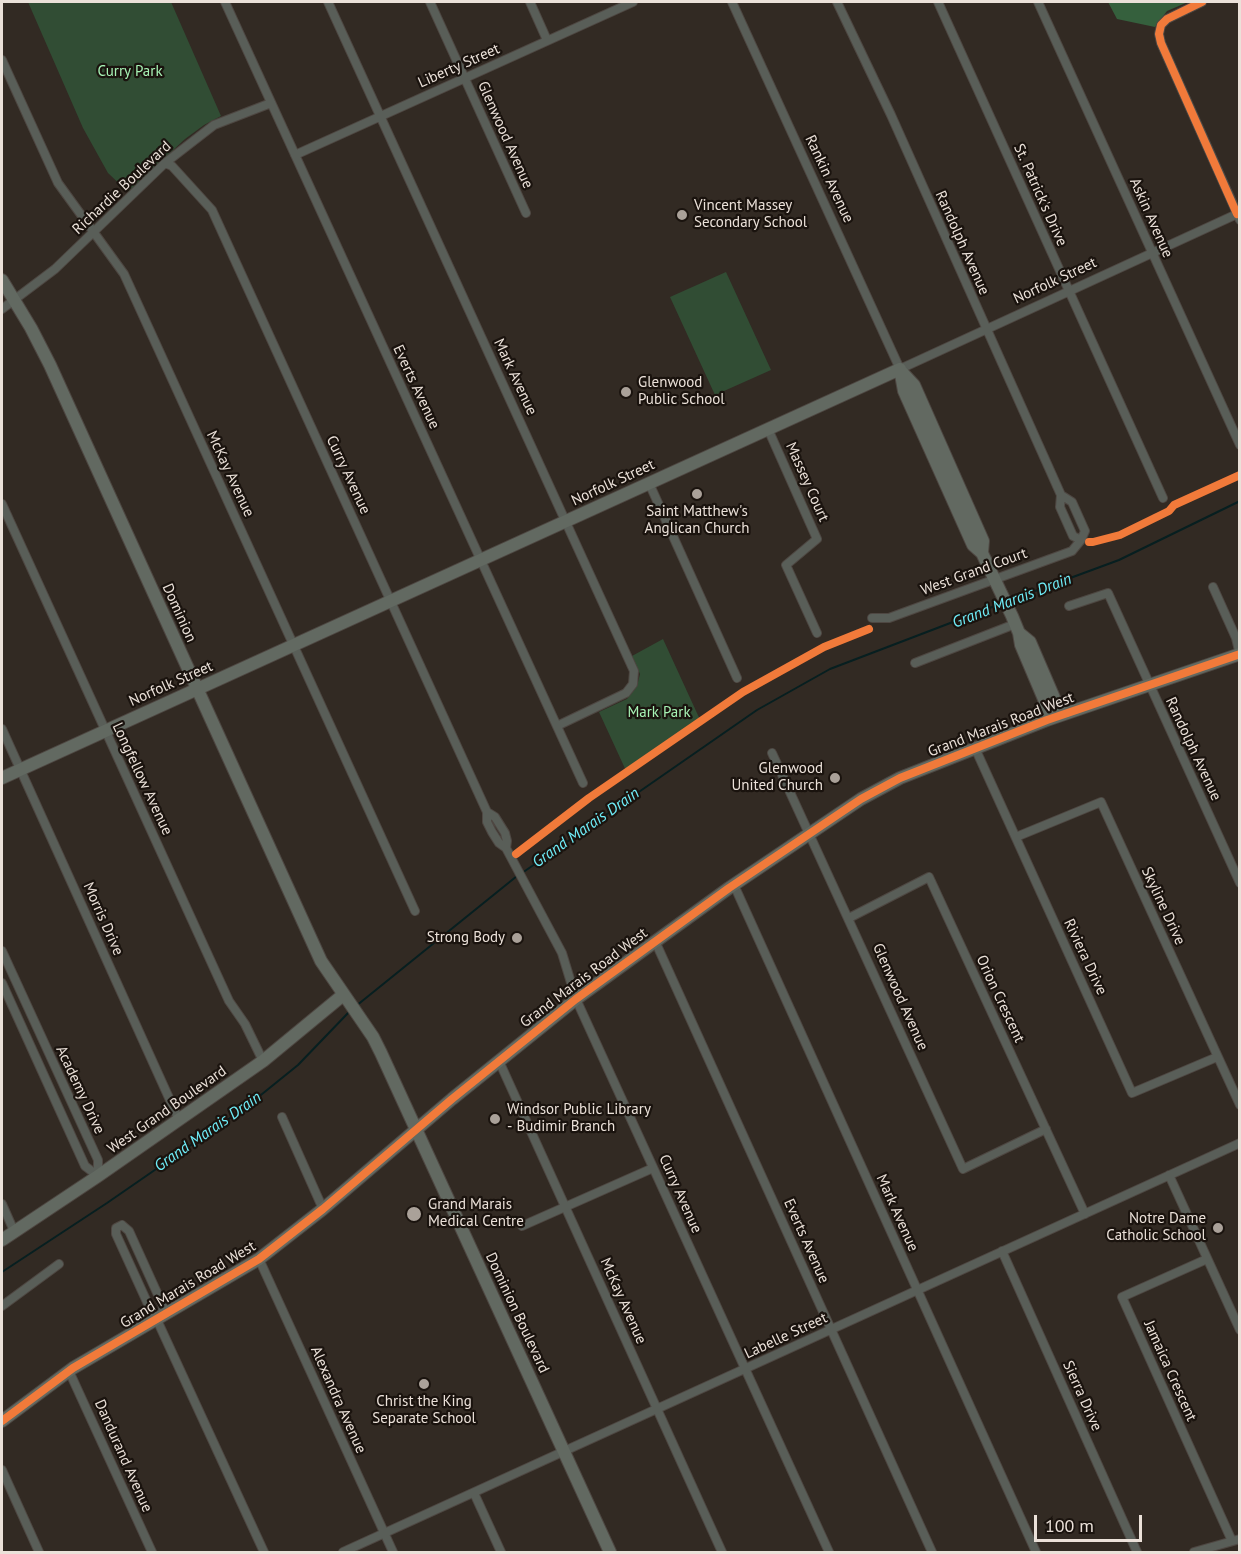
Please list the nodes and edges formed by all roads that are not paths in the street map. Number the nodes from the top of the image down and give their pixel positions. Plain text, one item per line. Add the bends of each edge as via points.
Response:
1 (225, 2) edge
2 (328, 2) edge
3 (430, 2) edge
4 (530, 2) edge
5 (631, 2) edge
6 (732, 2) edge
7 (837, 2) edge
8 (938, 2) edge
9 (1038, 2) edge
10 (1202, 2) edge
11 (548, 40) junction
12 (2, 60) edge
13 (465, 78) junction
14 (272, 103) junction
15 (381, 116) junction
16 (295, 155) junction
17 (165, 163) junction
18 (526, 213) dead end
19 (1238, 217) edge
20 (94, 232) junction
21 (1152, 253) junction
22 (2, 280) edge
23 (1069, 291) junction
24 (14, 300) junction
25 (2, 309) edge
26 (986, 329) junction
27 (900, 369) junction
28 (768, 429) junction
29 (1239, 445) edge
30 (649, 483) junction
31 (1061, 495) junction
32 (1163, 498) dead end
33 (2, 504) edge
34 (566, 521) junction
35 (1081, 540) junction
36 (480, 560) junction
37 (996, 582) junction
38 (1213, 587) dead end
39 (391, 601) junction
40 (1069, 606) dead end
41 (872, 618) dead end
42 (1015, 625) junction
43 (817, 633) dead end
44 (294, 645) junction
45 (1239, 654) edge
46 (915, 663) dead end
47 (737, 678) dead end
48 (1149, 686) junction
49 (197, 689) junction
50 (1057, 716) junction
51 (557, 726) junction
52 (2, 729) edge
53 (105, 731) junction
54 (975, 748) junction
55 (772, 753) dead end
56 (20, 770) junction
57 (2, 778) edge
58 (583, 783) dead end
59 (810, 833) junction
60 (1016, 837) junction
61 (1239, 883) edge
62 (734, 885) junction
63 (415, 911) dead end
64 (849, 918) junction
65 (655, 941) junction
66 (2, 951) edge
67 (2, 983) edge
68 (343, 995) junction
69 (576, 999) junction
70 (363, 1022) joint
71 (1217, 1057) junction
72 (263, 1061) junction
73 (499, 1061) junction
74 (1239, 1105) edge
75 (282, 1117) dead end
76 (179, 1120) junction
77 (1046, 1129) junction
78 (417, 1130) junction
79 (1239, 1143) edge
80 (653, 1168) junction
81 (1169, 1175) junction
82 (98, 1176) junction
83 (2, 1204) edge
84 (565, 1207) junction
85 (323, 1209) junction
86 (1085, 1214) junction
87 (522, 1226) dead end
88 (14, 1231) junction
89 (2, 1240) edge
90 (1002, 1251) junction
91 (259, 1259) junction
92 (1207, 1259) junction
93 (59, 1264) dead end
94 (918, 1290) junction
95 (2, 1306) edge
96 (159, 1318) junction
97 (831, 1330) junction
98 (1239, 1330) edge
99 (744, 1370) junction
100 (69, 1371) junction
101 (657, 1410) junction
102 (2, 1421) edge
103 (564, 1452) junction
104 (2, 1470) edge
105 (474, 1493) junction
106 (384, 1534) junction
107 (1236, 1540) edge
108 (39, 1552) edge
109 (152, 1552) edge
110 (264, 1552) edge
111 (342, 1552) edge
112 (393, 1552) edge
113 (501, 1552) edge
114 (610, 1552) edge
115 (722, 1552) edge
116 (829, 1552) edge
117 (932, 1552) edge
118 (1036, 1552) edge
119 (1137, 1552) edge
120 (1194, 1552) edge

1 - 14 street, Everts Avenue
2 - 15 street, Mark Avenue
3 - 13 street, Glenwood Avenue
4 - 11 street
5 - 11 street, Liberty Street
6 - 27 street, Rankin Avenue
7 - 26 street, Randolph Avenue
8 - 23 street, St. Patrick's Drive
9 - 21 street, Askin Avenue
10 - 19 street via 1167,19 1159,34
11 - 13 street, Liberty Street
12 - 20 street, McKay Avenue via 58,183
13 - 15 street, Liberty Street
13 - 18 street, Glenwood Avenue
14 - 16 street, Everts Avenue
14 - 17 street, Richardie Boulevard via 214,125
15 - 16 street, Liberty Street
15 - 34 street, Mark Avenue
16 - 36 street, Everts Avenue
17 - 20 street, Richardie Boulevard
17 - 39 street, Curry Avenue via 212,210
19 - 21 street, Norfolk Street
20 - 24 street, Richardie Boulevard
20 - 44 street, McKay Avenue via 124,274
21 - 23 street, Norfolk Street
21 - 29 street, Askin Avenue
22 - 24 street, Dominion
23 - 26 street, Norfolk Street
23 - 32 street, St. Patrick's Drive
24 - 25 street, Richardie Boulevard
24 - 49 street, Dominion via 50,365
26 - 27 street, Norfolk Street
26 - 31 street, Randolph Avenue
27 - 28 street, Norfolk Street
27 - 37 street, Rankin Avenue via 908,402 973,545 982,553
28 - 30 street, Norfolk Street
28 - 43 street, Massey Court via 817,539 786,565
30 - 34 street, Norfolk Street
30 - 47 street
31 - 35 street, Randolph Avenue via 1060,507 1073,536
31 - 35 street, Randolph Avenue via 1072,502 1085,531
33 - 53 street, Longfellow Avenue
34 - 36 street, Norfolk Street
34 - 51 street, Mark Avenue via 634,671 633,684 626,693
35 - 37 street, West Grand Court via 1072,551
36 - 39 street, Norfolk Street
36 - 51 street, Everts Avenue
37 - 41 street, West Grand Court via 889,618
37 - 42 street, Rankin Avenue
38 - 45 street
39 - 44 street, Norfolk Street
39 - 69 street, Curry Avenue via 487,812 487,822 506,848 562,953
40 - 48 street, Randolph Avenue via 1108,593
42 - 46 street
42 - 50 street, Rankin Avenue via 1030,642
44 - 49 street, Norfolk Street
44 - 63 street, McKay Avenue
45 - 48 street, Grand Marais Road West
48 - 50 street, Grand Marais Road West
48 - 61 street, Randolph Avenue
49 - 53 street, Norfolk Street
49 - 68 street, Dominion via 321,961
50 - 54 street, Grand Marais Road West
51 - 58 street, Everts Avenue
52 - 56 street, Morris Drive
53 - 56 street, Norfolk Street
53 - 72 street, Longfellow Avenue via 229,1001
54 - 59 street, Grand Marais Road West via 884,787
54 - 60 street, Riviera Drive
55 - 59 street, Glenwood Avenue
56 - 57 street, Norfolk Street
56 - 76 street, Morris Drive
59 - 62 street, Grand Marais Road West
59 - 64 street, Glenwood Avenue
60 - 71 street, Skyline Drive via 1101,802
60 - 71 street, Riviera Drive via 1132,1093
62 - 65 street, Grand Marais Road West
62 - 94 street, Mark Avenue
64 - 77 street, Orion Crescent via 929,877
64 - 77 street, Glenwood Avenue via 963,1169
65 - 69 street, Grand Marais Road West
65 - 97 street, Everts Avenue
66 - 82 street, Academy Drive via 98,1160
67 - 82 street, Academy Drive via 85,1166
68 - 70 street, Dominion
68 - 72 street, West Grand Boulevard
69 - 73 street, Grand Marais Road West
69 - 80 street, Curry Avenue
70 - 78 street, Dominion Boulevard
71 - 74 street, Skyline Drive
72 - 76 street, West Grand Boulevard
73 - 78 street, Grand Marais Road West
73 - 84 street, McKay Avenue
75 - 85 street
76 - 82 street, West Grand Boulevard
77 - 86 street, Orion Crescent
78 - 85 street, Grand Marais Road West
78 - 103 street, Dominion Boulevard
79 - 81 street, Labelle Street
80 - 84 street
80 - 99 street, Curry Avenue
81 - 86 street, Labelle Street
81 - 92 street
82 - 88 street, West Grand Boulevard
83 - 88 street
84 - 87 street
84 - 101 street, McKay Avenue
85 - 91 street, Grand Marais Road West
86 - 90 street, Labelle Street
88 - 89 street, West Grand Boulevard
90 - 94 street, Labelle Street
90 - 119 street, Sierra Drive
91 - 96 street, Grand Marais Road West
91 - 106 street, Alexandra Avenue
92 - 98 street
92 - 107 street, Jamaica Crescent via 1122,1297
93 - 95 street
94 - 97 street, Labelle Street
94 - 118 street, Mark Avenue
96 - 96 street via 163,1306 129,1230 122,1225 116,1228 117,1234 152,1313
96 - 100 street, Grand Marais Road West
96 - 110 street
97 - 99 street, Labelle Street
97 - 117 street, Everts Avenue
99 - 101 street, Labelle Street
99 - 116 street, Curry Avenue
100 - 102 street, Grand Marais Road West
100 - 109 street, Dandurand Avenue
101 - 103 street, Labelle Street
101 - 115 street, McKay Avenue
103 - 105 street, Labelle Street
103 - 114 street, Dominion Boulevard
104 - 108 street
105 - 106 street, Labelle Street
105 - 113 street
106 - 111 street, Labelle Street
106 - 112 street, Alexandra Avenue
107 - 120 street

